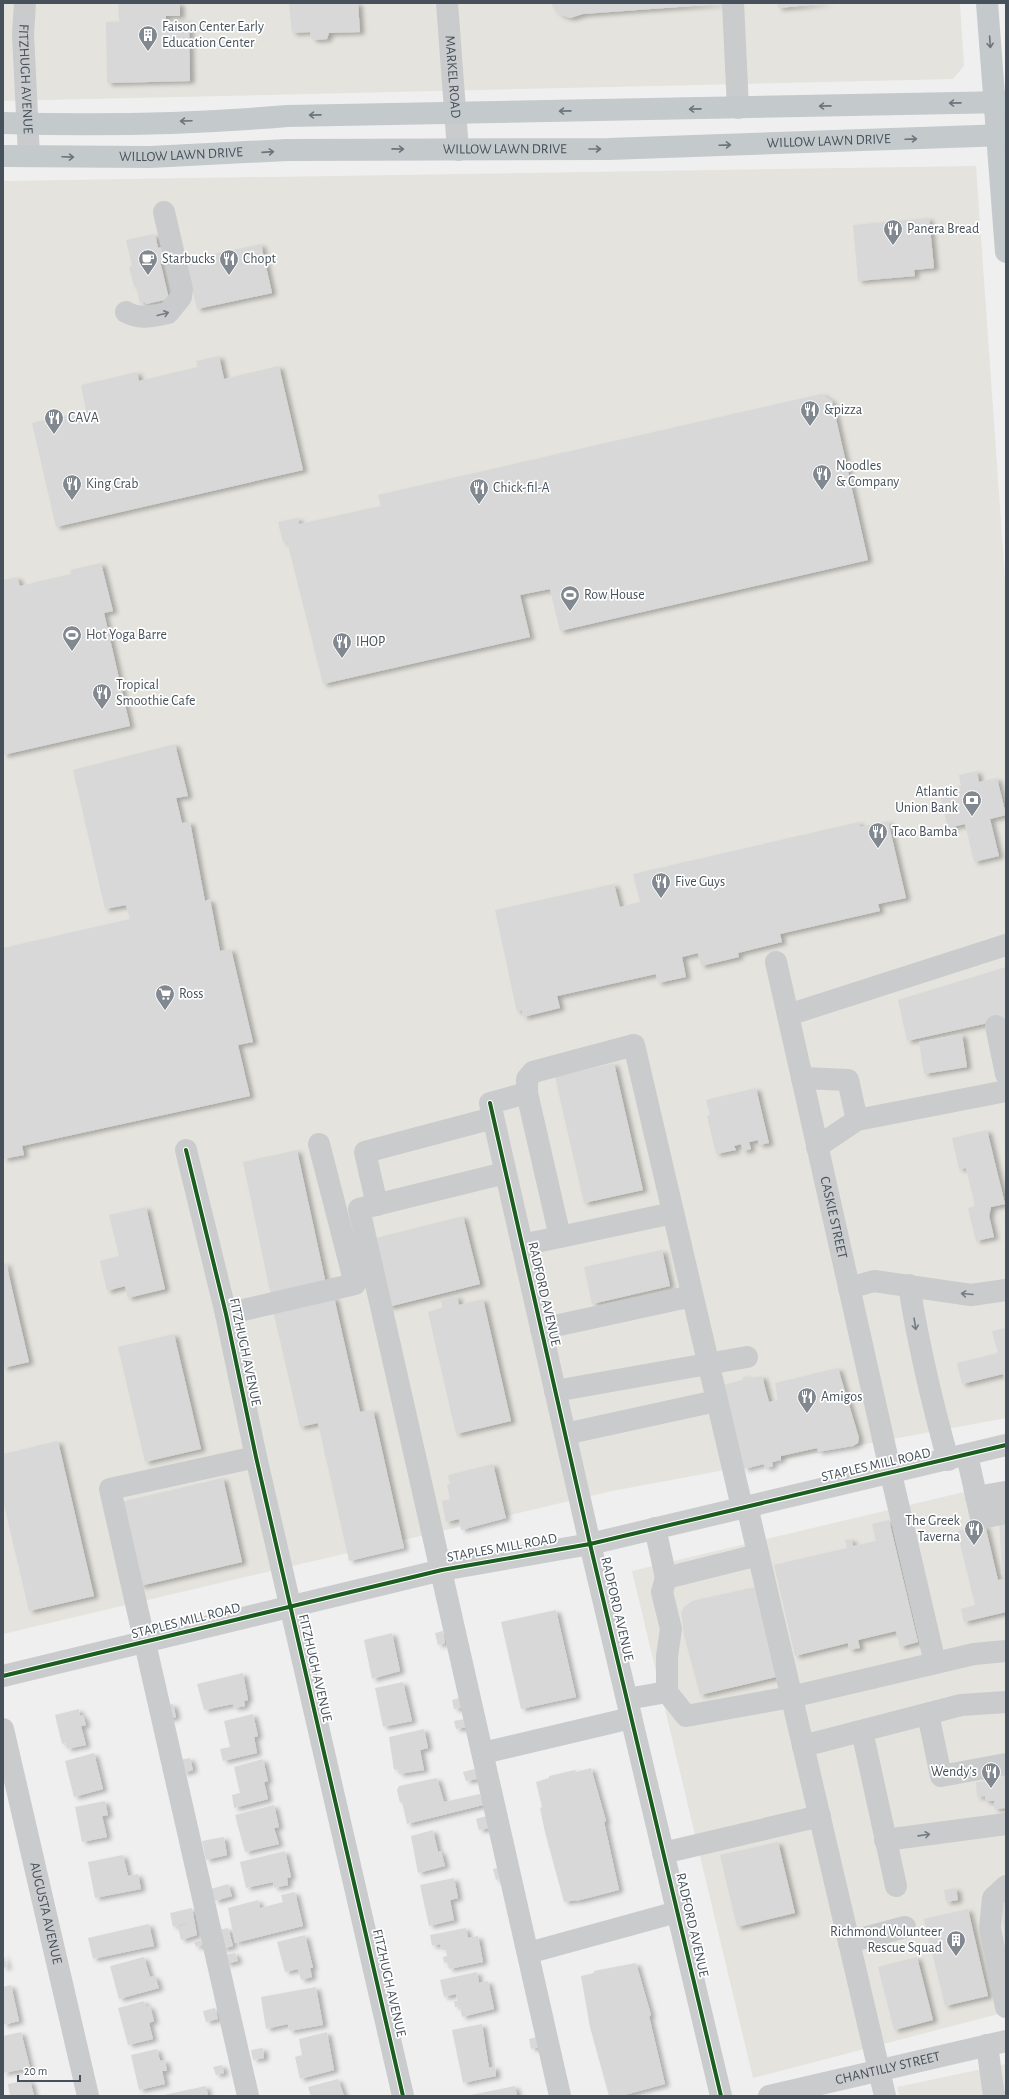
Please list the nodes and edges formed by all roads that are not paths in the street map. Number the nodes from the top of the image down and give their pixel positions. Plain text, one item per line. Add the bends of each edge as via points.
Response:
1 (25, 3) edge
2 (447, 3) edge
3 (733, 3) edge
4 (987, 3) edge
5 (1000, 102) edge
6 (738, 108) junction
7 (455, 112) junction
8 (3, 123) edge
9 (28, 124) junction
10 (1002, 136) edge
11 (458, 150) junction
12 (3, 156) edge
13 (29, 156) junction
14 (164, 212) dead end
15 (1006, 252) edge
16 (126, 312) dead end
17 (1006, 945) edge
18 (776, 962) dead end
19 (788, 1015) junction
20 (996, 1026) dead end
21 (1006, 1074) edge
22 (802, 1078) junction
23 (1006, 1091) edge
24 (527, 1093) junction
25 (491, 1111) junction
26 (857, 1120) junction
27 (319, 1144) dead end
28 (817, 1147) junction
29 (186, 1150) dead end
30 (505, 1172) junction
31 (376, 1205) junction
32 (673, 1213) junction
33 (560, 1237) junction
34 (522, 1245) junction
35 (909, 1285) junction
36 (849, 1288) junction
37 (1006, 1290) edge
38 (692, 1296) junction
39 (226, 1314) junction
40 (541, 1329) junction
41 (747, 1357) dead end
42 (707, 1364) junction
43 (555, 1391) junction
44 (716, 1401) junction
45 (565, 1434) junction
46 (1006, 1446) edge
47 (256, 1457) junction
48 (958, 1458) junction
49 (891, 1474) junction
50 (1005, 1502) edge
51 (744, 1507) junction
52 (655, 1528) junction
53 (590, 1544) junction
54 (758, 1554) junction
55 (442, 1570) junction
56 (666, 1578) junction
57 (290, 1608) junction
58 (145, 1642) junction
59 (1006, 1652) edge
60 (935, 1663) junction
61 (3, 1676) edge
62 (667, 1692) junction
63 (791, 1697) junction
64 (1006, 1702) edge
65 (629, 1708) junction
66 (928, 1714) junction
67 (3, 1729) edge
68 (862, 1731) junction
69 (803, 1746) junction
70 (483, 1753) junction
71 (1006, 1764) edge
72 (820, 1816) junction
73 (1006, 1824) edge
74 (885, 1840) junction
75 (664, 1853) junction
76 (896, 1886) dead end
77 (1006, 1886) edge
78 (677, 1912) junction
79 (905, 1927) dead end
80 (849, 1942) junction
81 (528, 1953) junction
82 (1003, 1976) edge
83 (1006, 2008) edge
84 (997, 2043) edge
85 (880, 2069) junction
86 (88, 2096) edge
87 (248, 2096) edge
88 (403, 2096) edge
89 (560, 2096) edge
90 (721, 2096) edge
91 (769, 2096) edge
92 (886, 2096) edge
93 (994, 2096) edge

1 - 9 street, FITZHUGH AVENUE
2 - 7 street, MARKEL ROAD
3 - 6 street
4 -> 5 main road
5 -> 6 main road
5 - 10 main road
6 -> 7 main road
7 -> 9 main road via 75,125
7 - 11 street, MARKEL ROAD
8 - 9 main road
9 - 13 street, FITZHUGH AVENUE
11 -> 10 main road, WILLOW LAWN DRIVE via 609,149
10 - 15 main road
13 -> 11 main road, WILLOW LAWN DRIVE via 150,158 287,150
12 - 13 main road, WILLOW LAWN DRIVE
16 -> 14 street via 134,317 144,318 168,313 181,297 182,289
17 - 19 street
18 - 19 street, CASKIE STREET
19 - 22 street, CASKIE STREET
20 - 21 street
22 - 26 street via 848,1080
22 - 28 street, CASKIE STREET
23 - 26 street
24 - 25 street
24 - 32 street via 527,1079 533,1072 634,1045
24 - 33 street
25 - 30 street, RADFORD AVENUE
25 - 31 street via 365,1152
26 - 28 street
27 - 39 street via 356,1284
28 - 36 street, CASKIE STREET
29 - 39 street, FITZHUGH AVENUE
30 - 31 street
30 - 34 street, RADFORD AVENUE
31 - 55 street via 359,1209
32 - 33 street
32 - 38 street
33 - 34 street
34 - 40 street, RADFORD AVENUE
35 - 36 street via 874,1281
37 -> 35 street via 971,1295
35 -> 48 street via 916,1331 935,1412
36 - 49 street, CASKIE STREET
38 - 40 street
38 - 42 street
39 - 47 street, FITZHUGH AVENUE
40 - 43 street, RADFORD AVENUE
41 - 42 street
42 - 43 street
42 - 44 street
43 - 45 street, RADFORD AVENUE
44 - 45 street
44 - 51 street
45 - 53 street, RADFORD AVENUE
46 - 48 street, STAPLES MILL ROAD
47 - 57 street, FITZHUGH AVENUE
47 - 58 street via 110,1489
48 - 49 street, STAPLES MILL ROAD
48 - 50 street via 976,1497 980,1518
49 - 51 street, STAPLES MILL ROAD
49 - 60 street, CASKIE STREET
51 - 52 street, STAPLES MILL ROAD
51 - 54 street
52 - 53 street, STAPLES MILL ROAD
52 - 56 street
53 - 55 street, STAPLES MILL ROAD
53 - 65 street, RADFORD AVENUE
54 - 56 street
54 - 63 street
55 - 57 street, STAPLES MILL ROAD
55 - 70 street
56 - 62 street via 662,1592 671,1629 667,1656
57 - 58 street, STAPLES MILL ROAD
57 - 88 street, FITZHUGH AVENUE
58 - 61 street, STAPLES MILL ROAD
58 - 87 street
59 - 60 street via 974,1654
60 - 63 street
62 - 63 street via 686,1716
62 - 65 street
63 - 69 street
64 - 66 street via 961,1705
65 - 70 street
65 - 75 street, RADFORD AVENUE
66 - 68 street
66 - 71 street via 942,1776
67 - 86 street, AUGUSTA AVENUE
68 - 69 street
68 - 74 street
69 - 72 street
70 - 81 street
72 - 75 street
72 - 80 street
74 -> 73 street
74 - 76 street
75 - 78 street, RADFORD AVENUE
77 - 82 street via 993,1898 990,1928
78 - 81 street
78 - 90 street, RADFORD AVENUE
79 - 80 street
80 - 85 street
81 - 89 street
82 - 83 street
84 - 85 street, CHANTILLY STREET
84 - 93 street
85 - 91 street, CHANTILLY STREET
85 - 92 street

